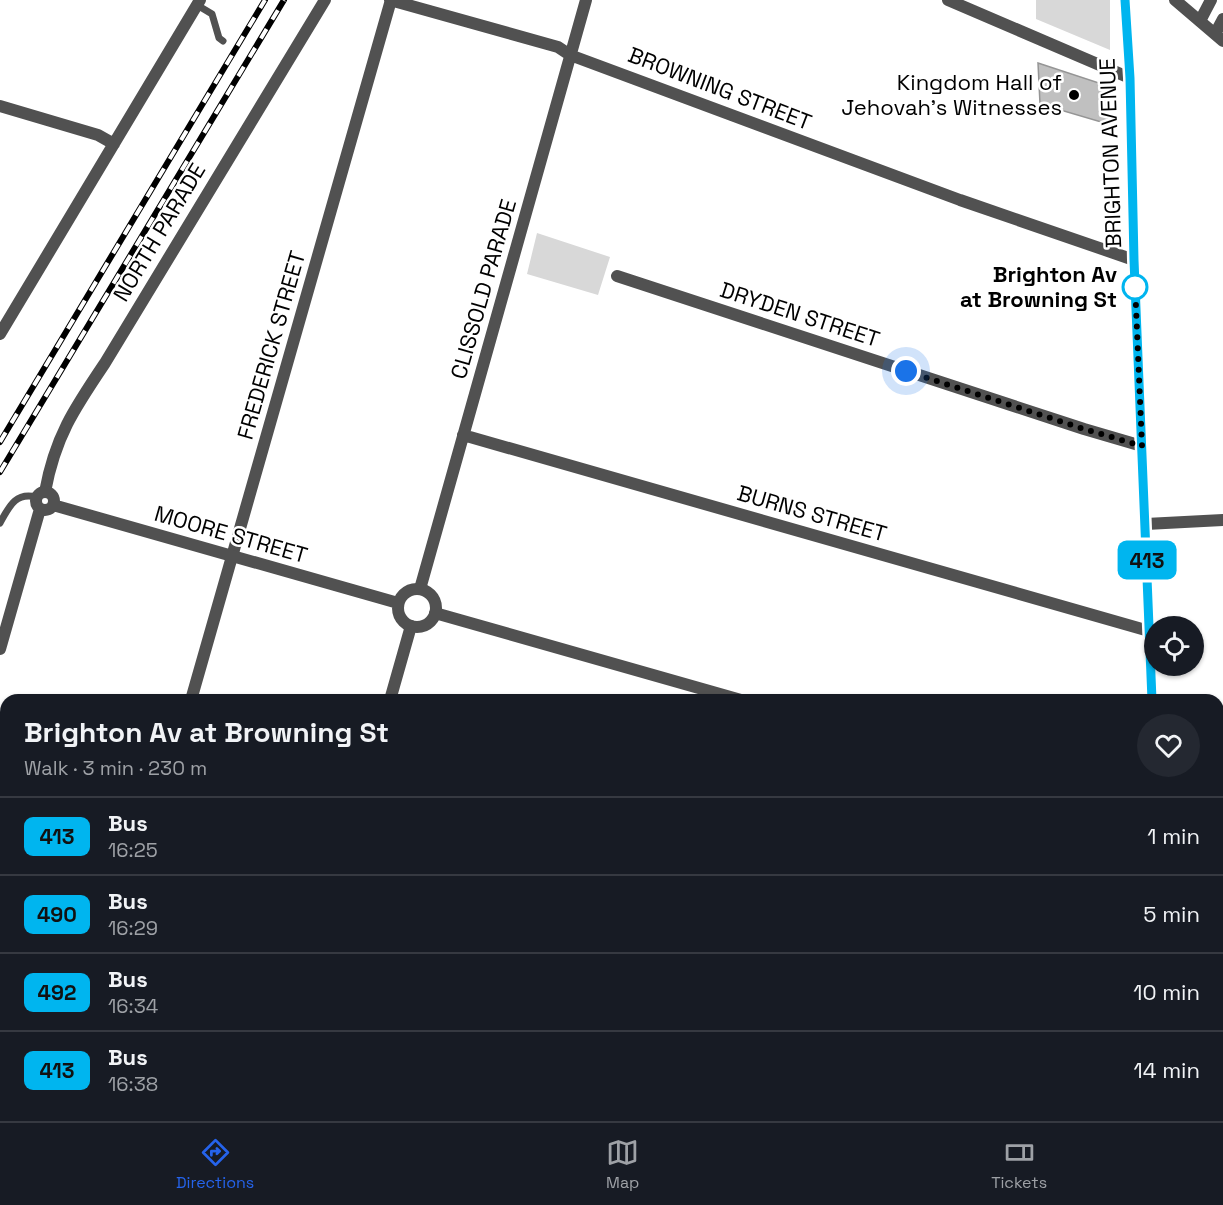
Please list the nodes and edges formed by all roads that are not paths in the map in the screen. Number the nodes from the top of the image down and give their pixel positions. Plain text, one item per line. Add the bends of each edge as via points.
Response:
1 (325, 0) edge
2 (391, 0) edge
3 (586, 0) edge
4 (948, 0) edge
5 (1125, 0) edge
6 (1174, 0) edge
7 (1210, 0) edge
8 (199, 2) edge
9 (1223, 19) edge
10 (1200, 21) junction
11 (1219, 38) edge
12 (223, 41) dead end
13 (570, 55) junction
14 (1130, 78) junction
15 (0, 106) edge
16 (114, 144) junction
17 (1134, 260) junction
18 (617, 276) dead end
19 (0, 334) edge
20 (463, 435) junction
21 (1142, 446) junction
22 (40, 500) junction
23 (1223, 520) edge
24 (0, 523) edge
25 (1146, 524) junction
26 (232, 555) junction
27 (420, 589) junction
28 (398, 603) junction
29 (435, 614) junction
30 (1149, 616) edge
31 (411, 626) junction
32 (1144, 630) edge
33 (0, 649) edge
34 (1151, 676) edge
35 (193, 694) edge
36 (392, 694) edge
37 (720, 694) edge
38 (1152, 694) edge

1 - 22 street, NORTH PARADE via 69,417
2 - 13 street, BROWNING STREET via 558,47
2 - 26 street, FREDERICK STREET
3 - 13 street, CLISSOLD PARADE
4 - 14 street
5 - 14 main road, BRIGHTON AVENUE
6 - 10 street
7 - 10 street
8 - 12 lane via 212,14
8 - 16 street
9 - 11 street
10 - 11 street
13 - 17 street, BROWNING STREET via 960,200
13 - 20 street, CLISSOLD PARADE
14 - 17 main road, BRIGHTON AVENUE
15 - 16 street via 98,135
16 - 19 street
17 - 21 main road, BRIGHTON AVENUE
18 - 21 street, DRYDEN STREET
20 - 27 street, CLISSOLD PARADE
20 - 32 street, BURNS STREET
21 - 25 main road, BRIGHTON AVENUE
22 - 24 lane via 26,495 16,500
22 - 26 street, MOORE STREET via 53,497 53,505
22 - 33 street, NORTH PARADE
23 - 25 street
25 - 30 main road, BRIGHTON AVENUE
26 - 28 street, MOORE STREET
26 - 35 street, FREDERICK STREET
27 - 28 street via 407,591
27 - 29 street via 434,600
28 - 31 street via 400,618
29 - 31 street via 423,626
29 - 37 street
31 - 36 street
34 - 38 main road, BRIGHTON AVENUE

